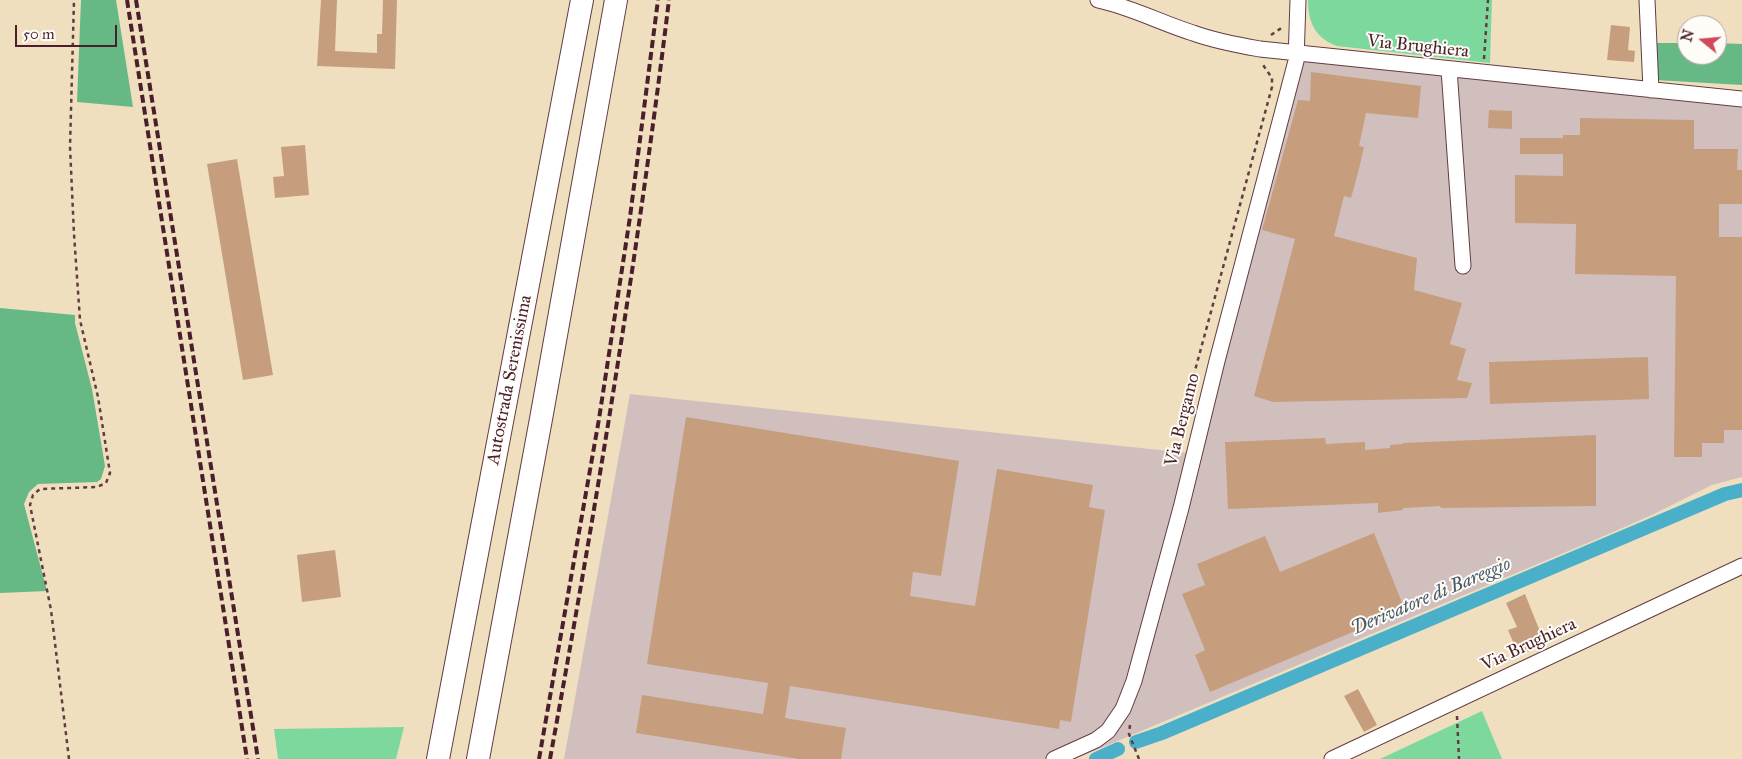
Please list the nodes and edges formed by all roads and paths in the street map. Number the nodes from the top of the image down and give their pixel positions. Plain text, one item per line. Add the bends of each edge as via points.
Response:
1 (74, 0) edge
2 (582, 0) edge
3 (616, 0) edge
4 (1098, 0) edge
5 (1298, 0) edge
6 (1488, 0) edge
7 (1647, 0) edge
8 (1297, 54) junction
9 (1448, 69) junction
10 (1482, 73) junction
11 (1651, 90) junction
12 (1742, 99) edge
13 (1463, 266) dead end
14 (1742, 566) edge
15 (1457, 700) junction
16 (69, 759) edge
17 (438, 759) edge
18 (478, 759) edge
19 (1054, 759) edge
20 (1332, 759) edge
21 (1459, 759) edge

1 - 16 path via 70,147 80,320 98,397 110,473 106,483 97,487 40,490 33,495 30,505 51,610
2 - 17 highway, Autostrada Serenissima
3 - 18 highway, Autostrada Serenissima
4 - 8 street, Via Brughiera via 1228,43
5 - 8 street, Via Bergamo
6 - 10 path
7 - 11 street
8 - 9 street, Via Brughiera
8 - 19 street, Via Bergamo via 1134,681 1124,709 1108,731
9 - 10 street, Via Brughiera
9 - 13 street
10 - 11 street, Via Brughiera
11 - 12 street, Via Brughiera
14 - 15 street, Via Brughiera
15 - 20 street, Via Brughiera
15 - 21 path

